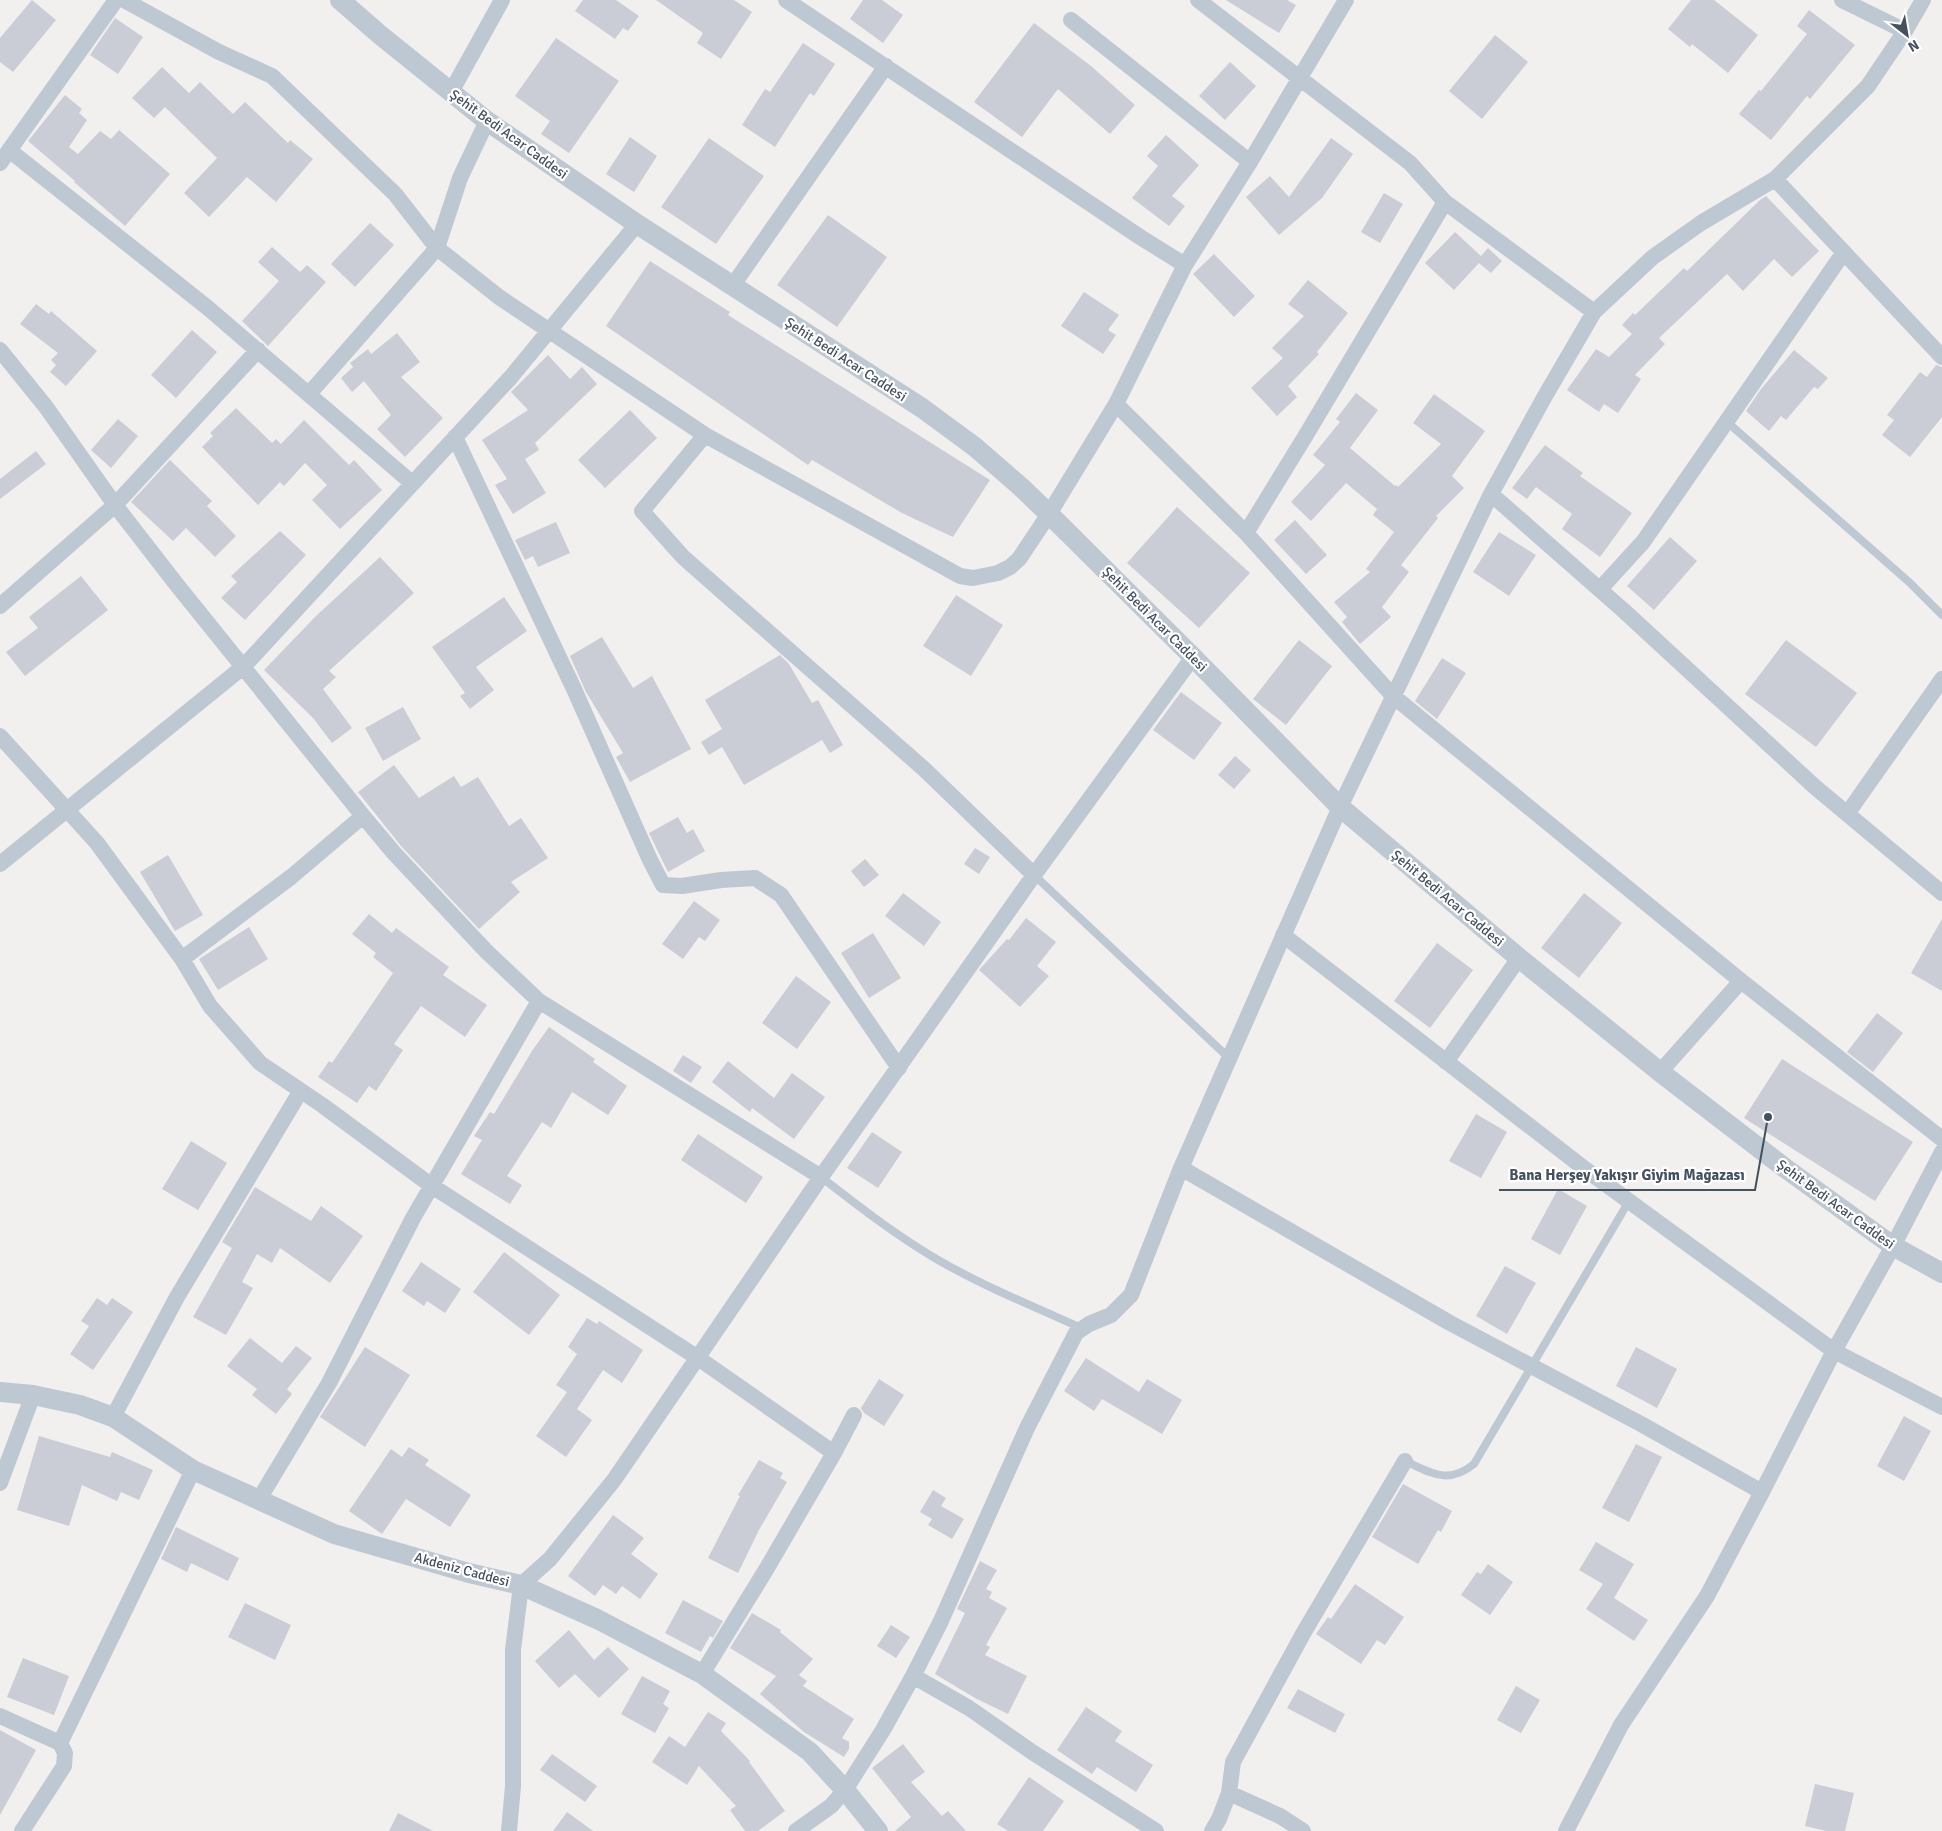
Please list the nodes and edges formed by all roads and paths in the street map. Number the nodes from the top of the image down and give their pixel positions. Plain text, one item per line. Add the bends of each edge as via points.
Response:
1 (116, 0) edge
2 (124, 0) edge
3 (340, 0) edge
4 (502, 0) edge
5 (786, 0) edge
6 (1198, 0) edge
7 (1346, 0) edge
8 (1842, 0) edge
9 (1923, 0) edge
10 (1071, 20) dead end
11 (1906, 31) junction
12 (886, 66) junction
13 (1299, 79) junction
14 (451, 92) junction
15 (487, 121) junction
16 (5, 156) edge
17 (1250, 162) junction
18 (1775, 179) junction
19 (1445, 202) junction
20 (637, 224) junction
21 (437, 248) junction
22 (1844, 252) junction
23 (1185, 265) junction
24 (733, 285) junction
25 (1594, 312) junction
26 (550, 331) junction
27 (0, 350) edge
28 (258, 350) junction
29 (1942, 357) edge
30 (309, 394) junction
31 (1116, 404) junction
32 (1726, 421) junction
33 (705, 436) junction
34 (455, 437) junction
35 (412, 483) junction
36 (1491, 494) junction
37 (115, 505) junction
38 (1049, 514) junction
39 (1246, 533) junction
40 (1600, 589) junction
41 (0, 606) edge
42 (1942, 614) edge
43 (1193, 657) junction
44 (243, 667) junction
45 (1942, 679) edge
46 (1393, 696) junction
47 (0, 736) edge
48 (1340, 807) junction
49 (68, 810) junction
50 (1847, 814) junction
51 (363, 816) junction
52 (0, 864) edge
53 (1034, 875) junction
54 (1942, 893) edge
55 (1283, 935) junction
56 (1519, 958) junction
57 (182, 959) junction
58 (1742, 981) junction
59 (539, 1000) junction
60 (1229, 1058) junction
61 (1446, 1062) junction
62 (899, 1068) junction
63 (1660, 1072) junction
64 (300, 1092) junction
65 (1942, 1139) edge
66 (1942, 1152) edge
67 (1181, 1168) junction
68 (821, 1178) junction
69 (432, 1186) junction
70 (1629, 1201) junction
71 (1893, 1246) junction
72 (1942, 1273) edge
73 (1081, 1328) junction
74 (1834, 1351) junction
75 (698, 1358) junction
76 (1532, 1366) junction
77 (0, 1392) edge
78 (33, 1394) junction
79 (1942, 1407) edge
80 (854, 1415) dead end
81 (113, 1417) junction
82 (834, 1453) junction
83 (1405, 1461) joint
84 (193, 1470) junction
85 (0, 1483) edge
86 (1762, 1492) junction
87 (258, 1500) junction
88 (521, 1585) junction
89 (702, 1674) junction
90 (913, 1676) junction
91 (0, 1716) edge
92 (60, 1743) junction
93 (845, 1790) junction
94 (1229, 1793) junction
95 (22, 1831) edge
96 (509, 1831) edge
97 (796, 1831) edge
98 (878, 1831) edge
99 (1156, 1831) edge
100 (1212, 1831) edge
101 (1303, 1831) edge
102 (1566, 1831) edge

1 - 16 street
2 - 21 street via 219,52 272,76 395,194
3 - 14 street, Şehit Bedi Acar Caddesi
4 - 14 street
5 - 12 street
6 - 13 street
7 - 13 street
8 - 11 street
9 - 11 street
10 - 17 street
11 - 18 street via 1868,86
12 - 23 street
12 - 24 street
13 - 17 street
13 - 19 street via 1410,163
14 - 15 street, Şehit Bedi Acar Caddesi
15 - 20 street, Şehit Bedi Acar Caddesi
15 - 21 street via 460,178
16 - 28 street via 208,308
17 - 23 street
18 - 22 street
18 - 25 street via 1701,223 1653,257
19 - 25 street
19 - 39 street
20 - 24 street, Şehit Bedi Acar Caddesi
20 - 26 street
21 - 26 street via 499,297
21 - 30 street
22 - 29 street
22 - 32 street
23 - 31 street
24 - 38 street, Şehit Bedi Acar Caddesi via 922,408 974,447
25 - 36 street
26 - 33 street
26 - 34 street
27 - 37 street via 46,407
28 - 30 street
28 - 37 street
30 - 35 street
31 - 38 street
31 - 39 street
32 - 40 street via 1643,542
32 - 42 lane
33 - 38 street via 960,576 986,577 1010,567
33 - 53 street via 642,511 683,557 924,769
34 - 35 street
34 - 62 street via 663,884 682,886 755,878 781,895
35 - 44 street
36 - 40 street
36 - 46 street
37 - 41 street
37 - 44 street
38 - 43 street, Şehit Bedi Acar Caddesi
39 - 46 street
40 - 50 street
43 - 48 street, Şehit Bedi Acar Caddesi
43 - 53 street
44 - 49 street
44 - 51 street
45 - 50 street
46 - 48 street
46 - 58 street
47 - 49 street
48 - 55 street
48 - 56 street, Şehit Bedi Acar Caddesi
49 - 52 street
49 - 57 street via 97,843
50 - 54 street
51 - 57 street via 291,877
51 - 59 street via 486,951
53 - 60 lane
53 - 62 street
55 - 60 street
55 - 61 street
56 - 61 street
56 - 63 street, Şehit Bedi Acar Caddesi
57 - 64 street via 210,1006 260,1064
58 - 63 street
58 - 65 street
59 - 68 street
59 - 69 street
60 - 67 street
61 - 70 street
62 - 68 street
63 - 71 street, Şehit Bedi Acar Caddesi
64 - 69 street
64 - 81 street via 177,1297
66 - 71 street
67 - 73 street via 1131,1295 1111,1315
67 - 76 street
68 - 73 lane via 933,1257
68 - 75 street
69 - 75 street
69 - 87 street via 412,1218 329,1382
70 - 74 street
70 - 76 lane
71 - 72 street, Şehit Bedi Acar Caddesi
71 - 74 street
73 - 90 street via 1027,1428
74 - 79 street
74 - 86 street
75 - 82 street
75 - 88 street via 614,1480 550,1559
76 - 83 lane via 1474,1464 1465,1471 1454,1475 1434,1474
76 - 86 street
77 - 78 street, Akdeniz Caddesi
78 - 81 street, Akdeniz Caddesi
78 - 85 street
80 - 82 street
81 - 84 street, Akdeniz Caddesi
82 - 89 street
83 - 94 street via 1304,1632 1233,1762
84 - 87 street, Akdeniz Caddesi
84 - 92 street
86 - 102 street via 1707,1596 1621,1725
87 - 88 street, Akdeniz Caddesi via 334,1534
88 - 89 street, Akdeniz Caddesi via 597,1619
88 - 96 street via 513,1650 513,1786
89 - 93 street, Akdeniz Caddesi via 810,1752
90 - 93 street
90 - 99 street via 970,1708 1032,1752
91 - 92 street
92 - 95 street via 65,1753 64,1766
93 - 97 street via 832,1806
93 - 98 street, Akdeniz Caddesi
94 - 100 street
94 - 101 street via 1280,1816

